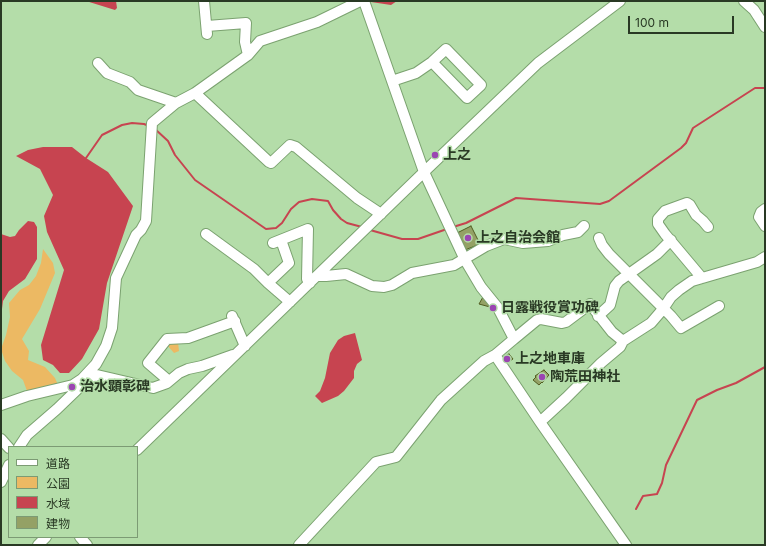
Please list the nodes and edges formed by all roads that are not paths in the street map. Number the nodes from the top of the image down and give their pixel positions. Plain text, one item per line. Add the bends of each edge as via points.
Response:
1 (204, 1) edge
2 (360, 1) edge
3 (364, 1) edge
4 (620, 1) edge
5 (744, 1) edge
6 (765, 27) edge
7 (248, 55) junction
8 (432, 62) junction
9 (98, 63) dead end
10 (392, 81) junction
11 (195, 93) junction
12 (176, 103) junction
13 (424, 172) junction
14 (765, 209) edge
15 (381, 214) junction
16 (584, 226) dead end
17 (765, 226) edge
18 (708, 227) dead end
19 (206, 234) dead end
20 (599, 238) dead end
21 (671, 240) junction
22 (765, 257) edge
23 (465, 260) junction
24 (629, 274) junction
25 (702, 278) junction
26 (314, 279) junction
27 (268, 283) junction
28 (290, 302) junction
29 (719, 306) dead end
30 (663, 309) junction
31 (598, 316) junction
32 (514, 339) junction
33 (623, 341) junction
34 (245, 346) junction
35 (237, 354) junction
36 (495, 355) junction
37 (169, 382) junction
38 (75, 387) junction
39 (1, 405) edge
40 (540, 422) junction
41 (1, 439) edge
42 (20, 446) edge
43 (8, 447) edge
44 (138, 449) edge
45 (8, 467) edge
46 (1, 482) edge
47 (299, 545) edge
48 (626, 545) edge

1 - 7 street via 207,30 246,23 244,42
2 - 7 street via 317,22 260,41
3 - 10 street
4 - 13 street via 538,64
5 - 6 street via 754,10
7 - 11 street
8 - 8 street via 446,49 481,85 467,98
8 - 10 street via 416,73
9 - 12 street via 108,73 130,82 138,90
10 - 13 street
11 - 12 street
11 - 15 street via 269,162 271,163 290,145 296,147 356,198
12 - 38 street via 152,123 146,221 136,234 116,278 112,328 106,346 96,364
13 - 15 street
13 - 23 street
14 - 17 street via 759,218
15 - 26 street
16 - 23 street via 578,232 548,241 523,243 504,239 486,246
18 - 21 street via 687,203 672,208 658,219 658,224
19 - 27 street via 254,269
20 - 24 street via 602,246
21 - 24 street via 657,254
21 - 25 street
22 - 25 street via 757,262
23 - 26 street via 454,265 412,273 384,287 368,284 346,274
23 - 32 street via 481,287 498,308
24 - 30 street
24 - 31 street via 615,286 610,305
25 - 30 street via 679,290
26 - 27 street via 307,279 308,229 277,242 289,263
26 - 28 street
27 - 28 street
28 - 34 street
29 - 30 street via 681,328
30 - 33 street via 650,323
31 - 32 street via 590,304 560,324 536,320
31 - 33 street
32 - 36 street
33 - 40 street via 620,347
34 - 35 street
34 - 37 street via 233,318 188,338 167,339 148,363
35 - 37 street via 188,369
35 - 44 street
36 - 40 street
36 - 47 street via 484,361 441,400 396,457 376,462
37 - 38 street via 149,387 97,375
38 - 39 street via 27,396
38 - 42 street via 57,409 27,435
40 - 48 street
41 - 43 street
45 - 46 street

